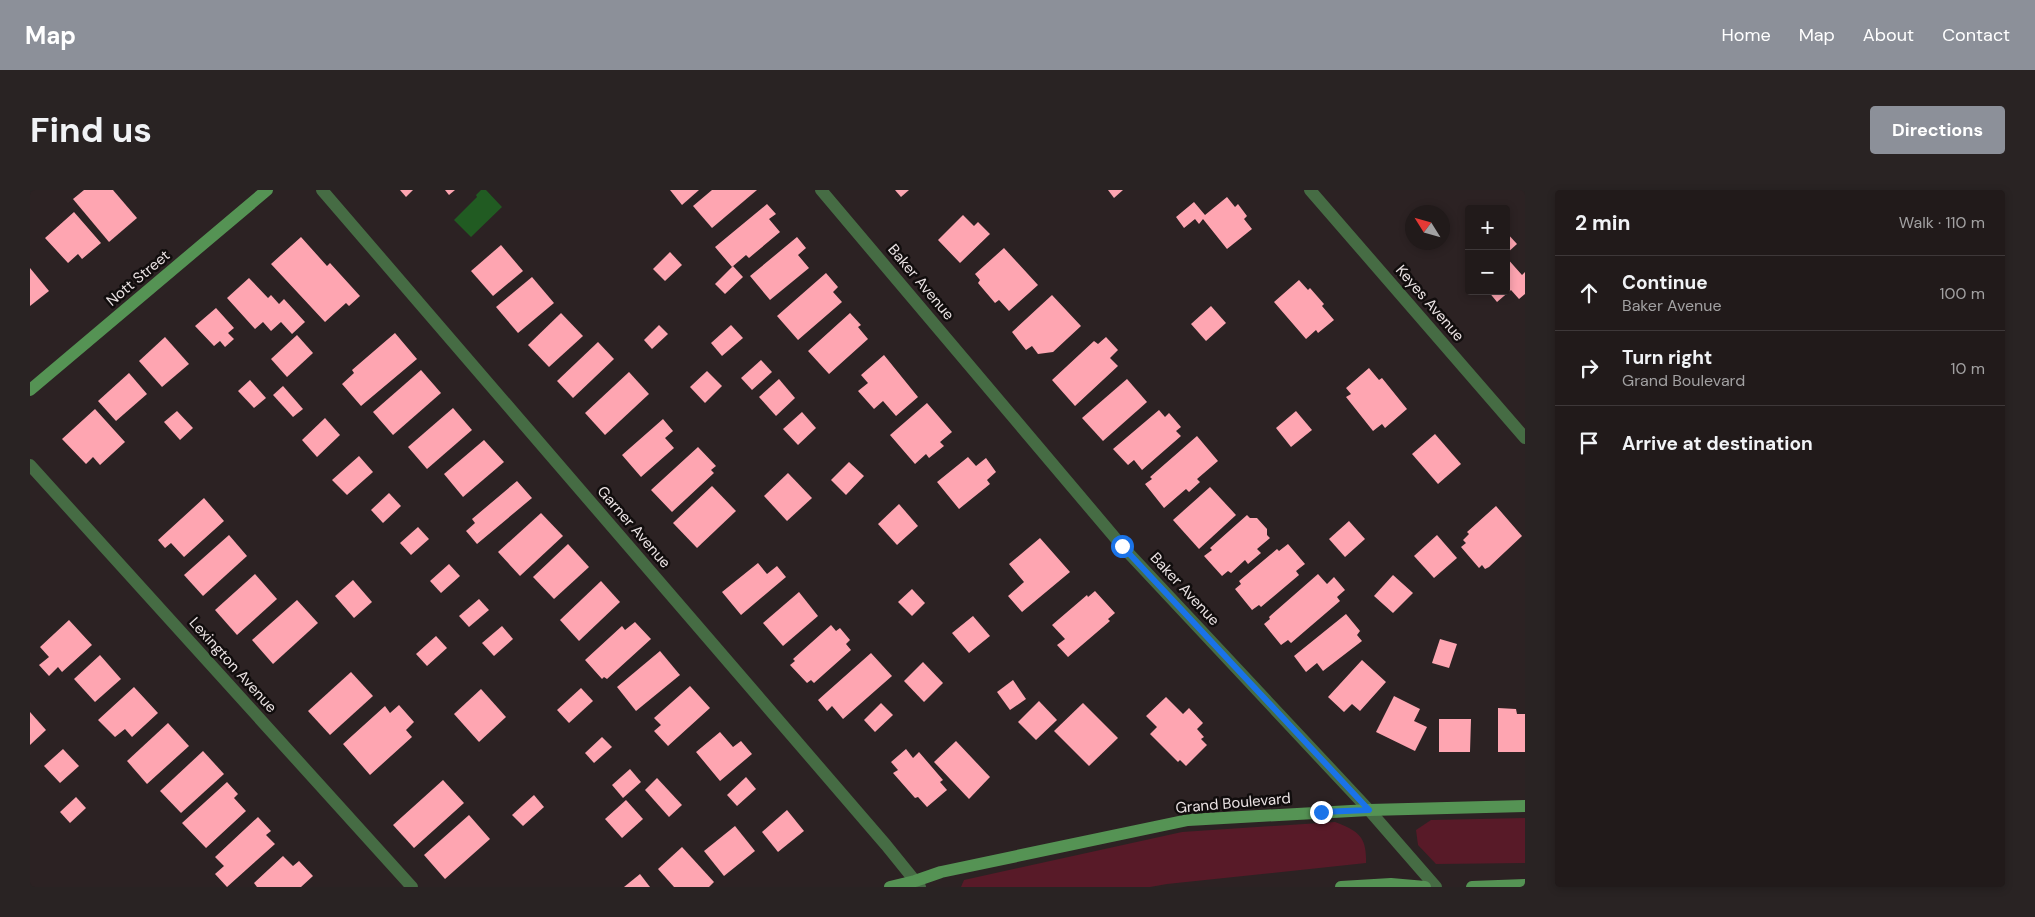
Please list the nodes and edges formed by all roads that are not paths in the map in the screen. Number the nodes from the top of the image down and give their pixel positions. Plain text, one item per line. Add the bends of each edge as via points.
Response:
1 (267, 190) edge
2 (322, 190) edge
3 (821, 190) edge
4 (1310, 190) edge
5 (30, 390) edge
6 (1525, 438) edge
7 (30, 464) edge
8 (1525, 806) edge
9 (1369, 810) junction
10 (917, 884) edge
11 (1525, 885) edge
12 (412, 887) edge
13 (890, 887) edge
14 (1342, 887) edge
15 (1425, 887) edge
16 (1436, 887) edge
17 (1472, 887) edge

1 - 5 street, Nott Street
2 - 10 street, Garner Avenue
3 - 9 street, Baker Avenue via 1122,546
4 - 6 street, Keyes Avenue
7 - 12 street, Lexington Avenue
8 - 9 street, Grand Boulevard
9 - 10 street, Grand Boulevard via 1188,820 942,872
9 - 16 street, Baker Avenue
10 - 13 street, Grand Boulevard
11 - 17 street
14 - 15 street via 1391,884

